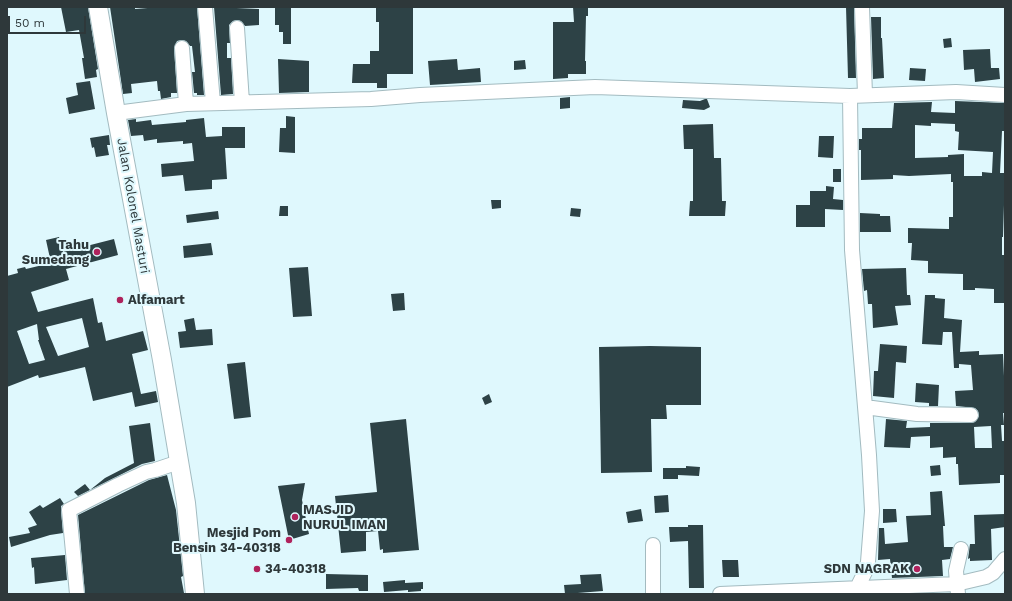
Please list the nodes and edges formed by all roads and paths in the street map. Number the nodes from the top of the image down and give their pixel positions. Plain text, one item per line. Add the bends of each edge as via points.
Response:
1 (98, 7) edge
2 (205, 7) edge
3 (862, 7) edge
4 (237, 28) dead end
5 (182, 48) dead end
6 (865, 95) junction
7 (1005, 95) edge
8 (850, 96) junction
9 (242, 102) junction
10 (213, 103) junction
11 (186, 104) junction
12 (116, 113) junction
13 (865, 407) junction
14 (971, 415) dead end
15 (179, 462) junction
16 (653, 545) dead end
17 (961, 549) dead end
18 (1005, 560) edge
19 (986, 577) junction
20 (1005, 578) edge
21 (858, 588) junction
22 (957, 589) edge
23 (77, 594) edge
24 (195, 594) edge
25 (653, 594) edge
26 (720, 594) edge

1 - 12 main road, Jalan Kolonel Masturi
2 - 10 street
3 - 6 street
4 - 9 street
5 - 11 street
6 - 7 street via 956,92
6 - 8 street
8 - 9 street via 595,86 371,100
8 - 13 street via 852,250
9 - 10 street
10 - 11 street
11 - 12 street
12 - 15 main road, Jalan Kolonel Masturi
13 - 14 street via 917,414
13 - 21 street via 872,523 868,562
15 - 23 street via 146,472 69,510
15 - 24 main road, Jalan Kolonel Masturi via 186,503
16 - 25 street
17 - 22 street via 956,571
18 - 19 street
19 - 20 street
19 - 22 street
21 - 22 street
21 - 26 street

